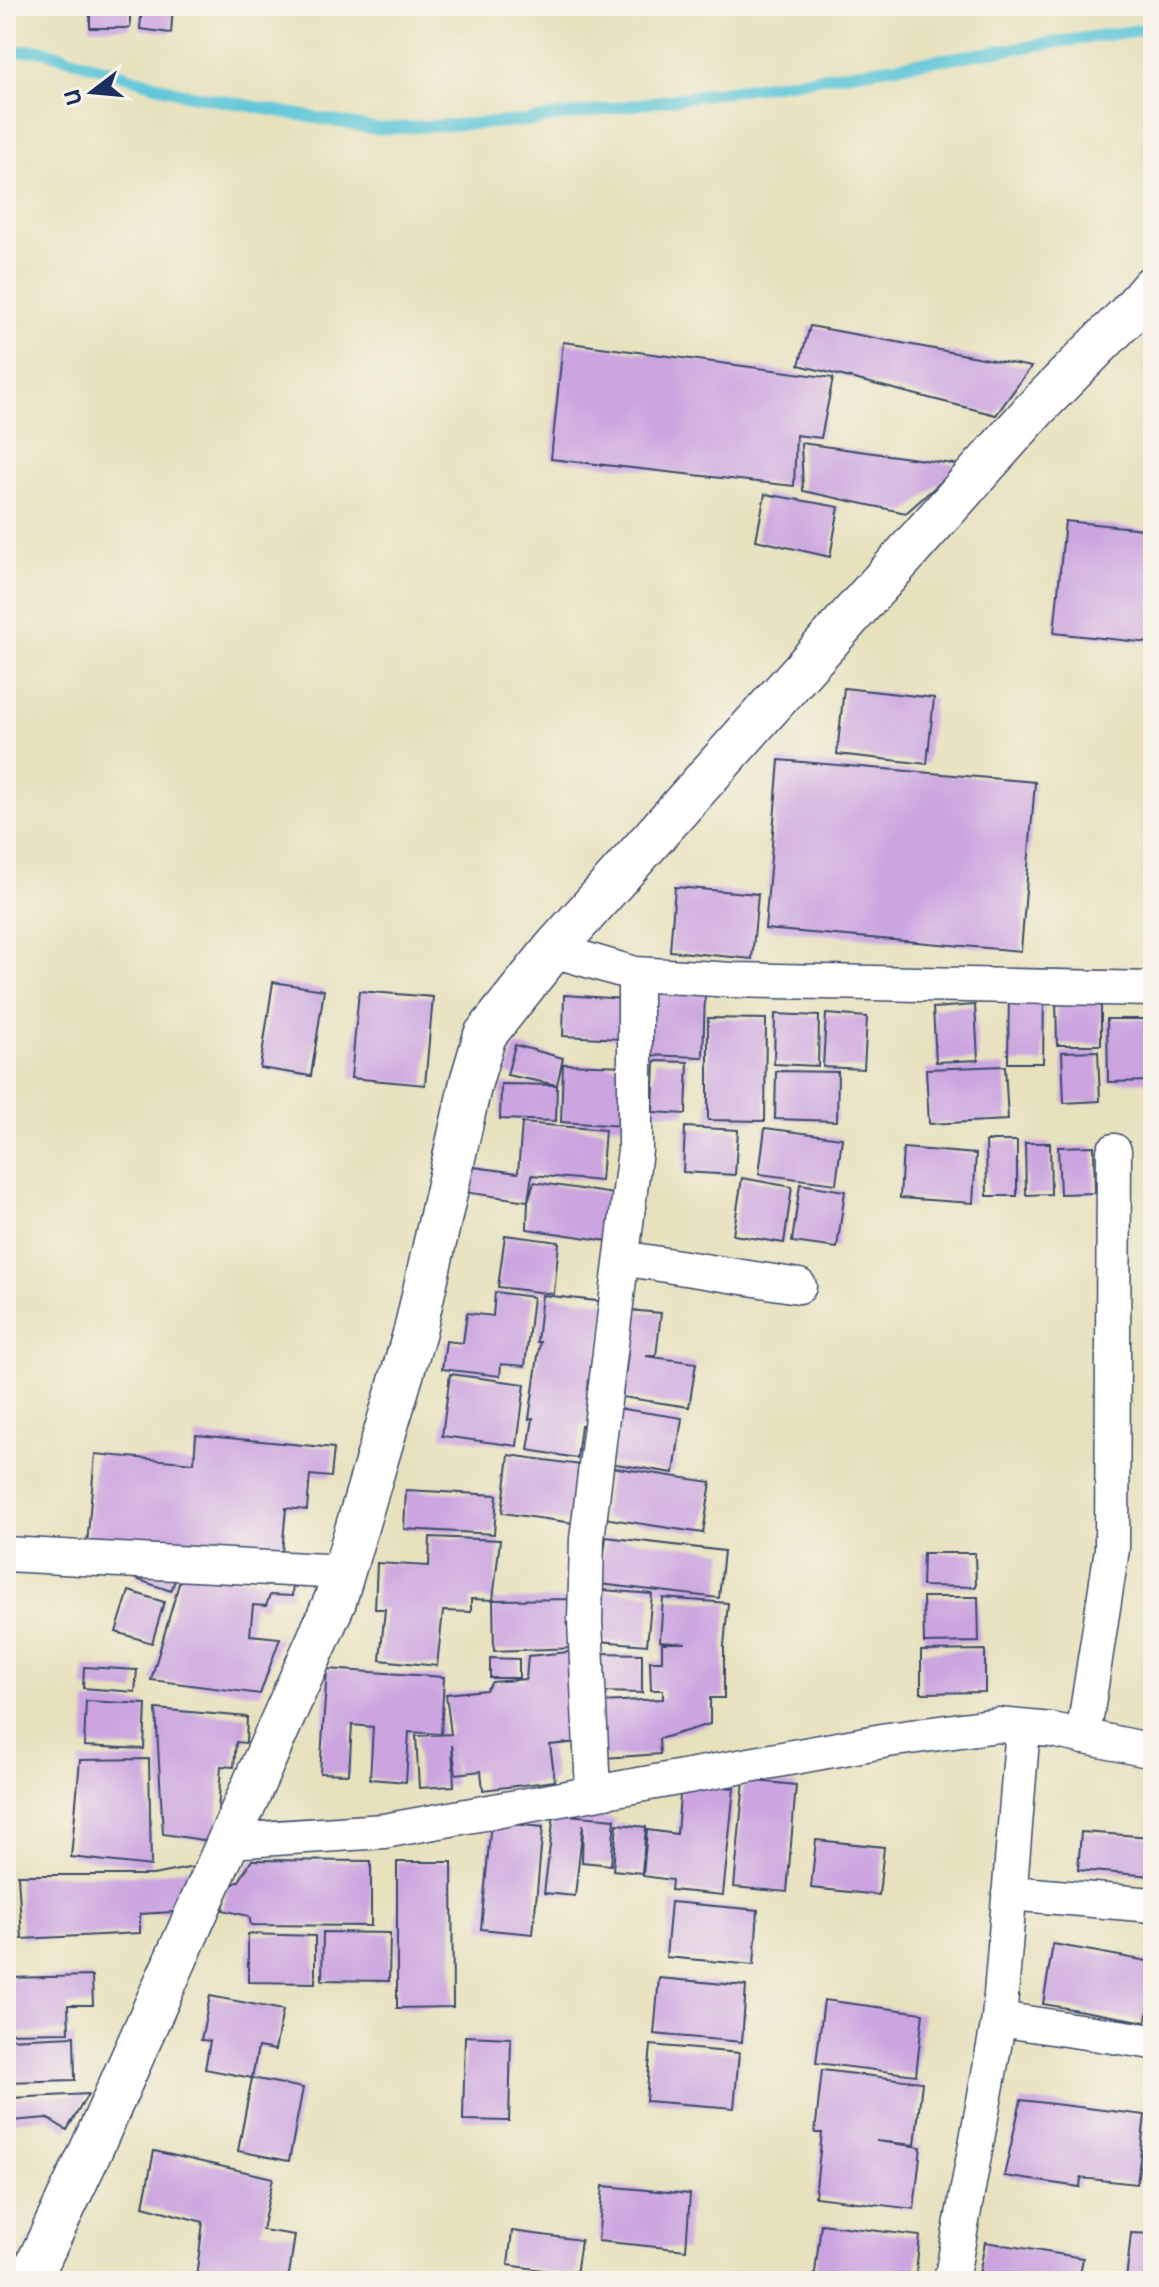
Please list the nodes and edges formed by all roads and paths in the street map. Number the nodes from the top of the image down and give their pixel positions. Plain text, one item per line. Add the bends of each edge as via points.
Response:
1 (1153, 286) edge
2 (553, 950) junction
3 (635, 974) junction
4 (1153, 989) edge
5 (1114, 1151) dead end
6 (622, 1258) junction
7 (799, 1286) dead end
8 (6, 1554) edge
9 (344, 1572) junction
10 (1023, 1728) junction
11 (1083, 1737) junction
12 (1153, 1751) edge
13 (593, 1791) junction
14 (228, 1841) junction
15 (1009, 1893) junction
16 (1153, 1905) edge
17 (999, 2019) junction
18 (1153, 2042) edge
19 (29, 2281) edge
20 (951, 2281) edge

1 - 2 street via 1035,409
2 - 3 street
2 - 9 street via 485,1035 415,1331
3 - 4 street
3 - 6 street via 635,1150
5 - 11 street via 1112,1549
6 - 7 street
6 - 13 street via 587,1539
8 - 9 street
9 - 14 street
10 - 11 street
10 - 13 street via 998,1725 888,1740
10 - 15 street
11 - 12 street
13 - 14 street via 384,1831
14 - 19 street
15 - 16 street
15 - 17 street
17 - 18 street
17 - 20 street

